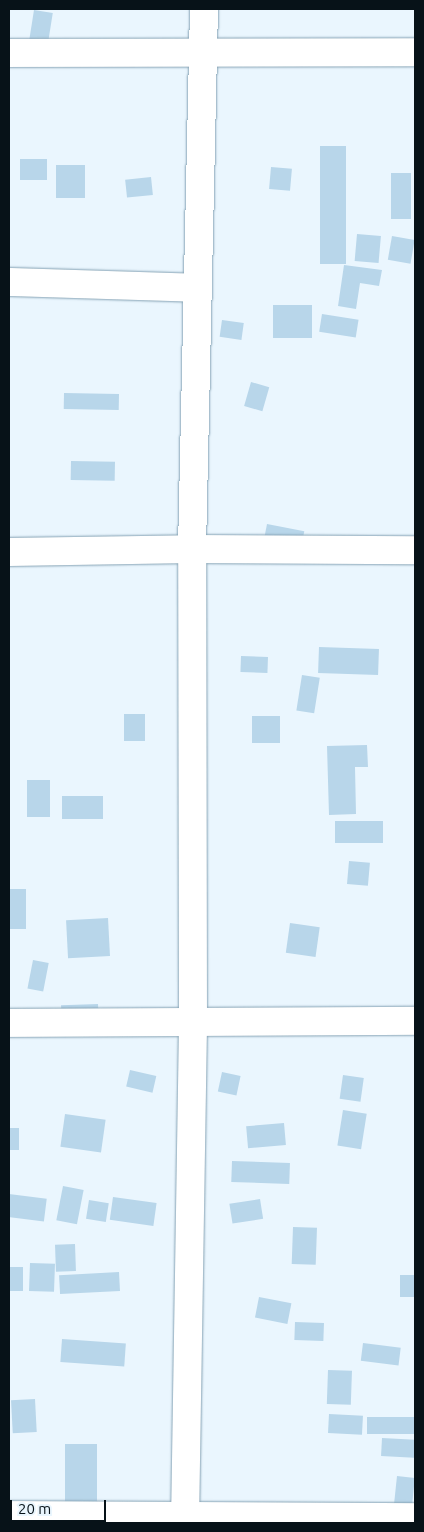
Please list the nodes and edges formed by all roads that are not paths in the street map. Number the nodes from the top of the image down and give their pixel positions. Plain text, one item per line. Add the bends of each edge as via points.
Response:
1 (204, 9) edge
2 (415, 52) edge
3 (9, 53) edge
4 (203, 53) junction
5 (9, 282) edge
6 (198, 288) junction
7 (192, 549) junction
8 (415, 550) edge
9 (9, 552) edge
10 (415, 1021) edge
11 (9, 1023) edge
12 (192, 1024) junction
13 (9, 1515) edge
14 (415, 1517) edge
15 (185, 1520) edge

1 - 4 street
2 - 4 street
3 - 4 street
4 - 6 street
5 - 6 street
6 - 7 street
7 - 8 street
7 - 9 street
7 - 12 street
10 - 12 street
11 - 12 street
12 - 15 street
13 - 15 street
14 - 15 street

